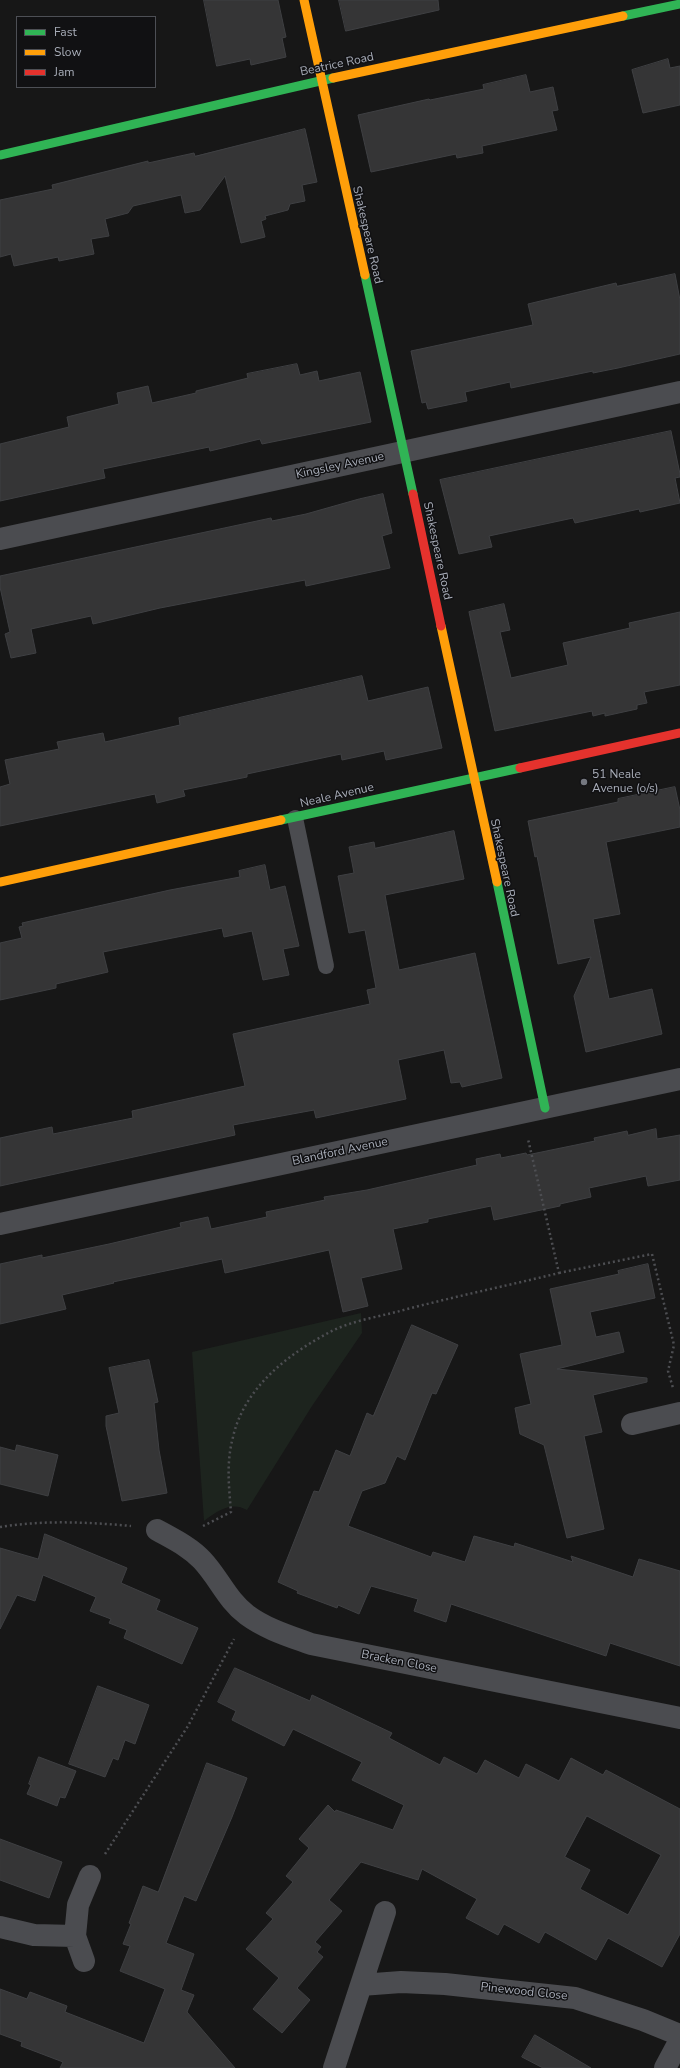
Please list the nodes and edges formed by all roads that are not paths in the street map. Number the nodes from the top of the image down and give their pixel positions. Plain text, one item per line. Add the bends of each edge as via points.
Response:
1 (304, 0) edge
2 (680, 4) edge
3 (321, 81) junction
4 (0, 155) edge
5 (680, 392) edge
6 (404, 452) junction
7 (0, 539) edge
8 (680, 733) edge
9 (472, 778) junction
10 (295, 818) junction
11 (0, 882) edge
12 (326, 966) dead end
13 (680, 1079) edge
14 (545, 1108) junction
15 (0, 1224) edge
16 (680, 1413) edge
17 (632, 1424) dead end
18 (157, 1530) road end
19 (680, 1718) edge
20 (90, 1876) road end
21 (385, 1912) dead end
22 (0, 1927) edge
23 (75, 1936) junction
24 (84, 1961) dead end
25 (361, 1985) junction
26 (680, 2035) edge
27 (680, 2040) edge
28 (334, 2068) edge
29 (665, 2068) edge

1 - 3 street, Shakespeare Road
2 - 3 street, Beatrice Road
3 - 4 street, Beatrice Road
3 - 6 street, Shakespeare Road
5 - 6 street, Kingsley Avenue
6 - 7 street, Kingsley Avenue
6 - 9 street, Shakespeare Road
8 - 9 street, Neale Avenue
9 - 10 street, Neale Avenue
9 - 14 street, Shakespeare Road
10 - 11 street, Neale Avenue
10 - 12 lane
13 - 14 street, Blandford Avenue
14 - 15 street, Blandford Avenue
16 - 17 street
18 - 19 street, Bracken Close via 187,1547 203,1561 228,1597 247,1615 276,1632 311,1644
20 - 23 street via 78,1905
21 - 25 street
22 - 23 street via 34,1935
23 - 24 street
25 - 26 street, Pinewood Close via 401,1982 438,1984 575,1998 644,2020
25 - 28 street
27 - 29 street

